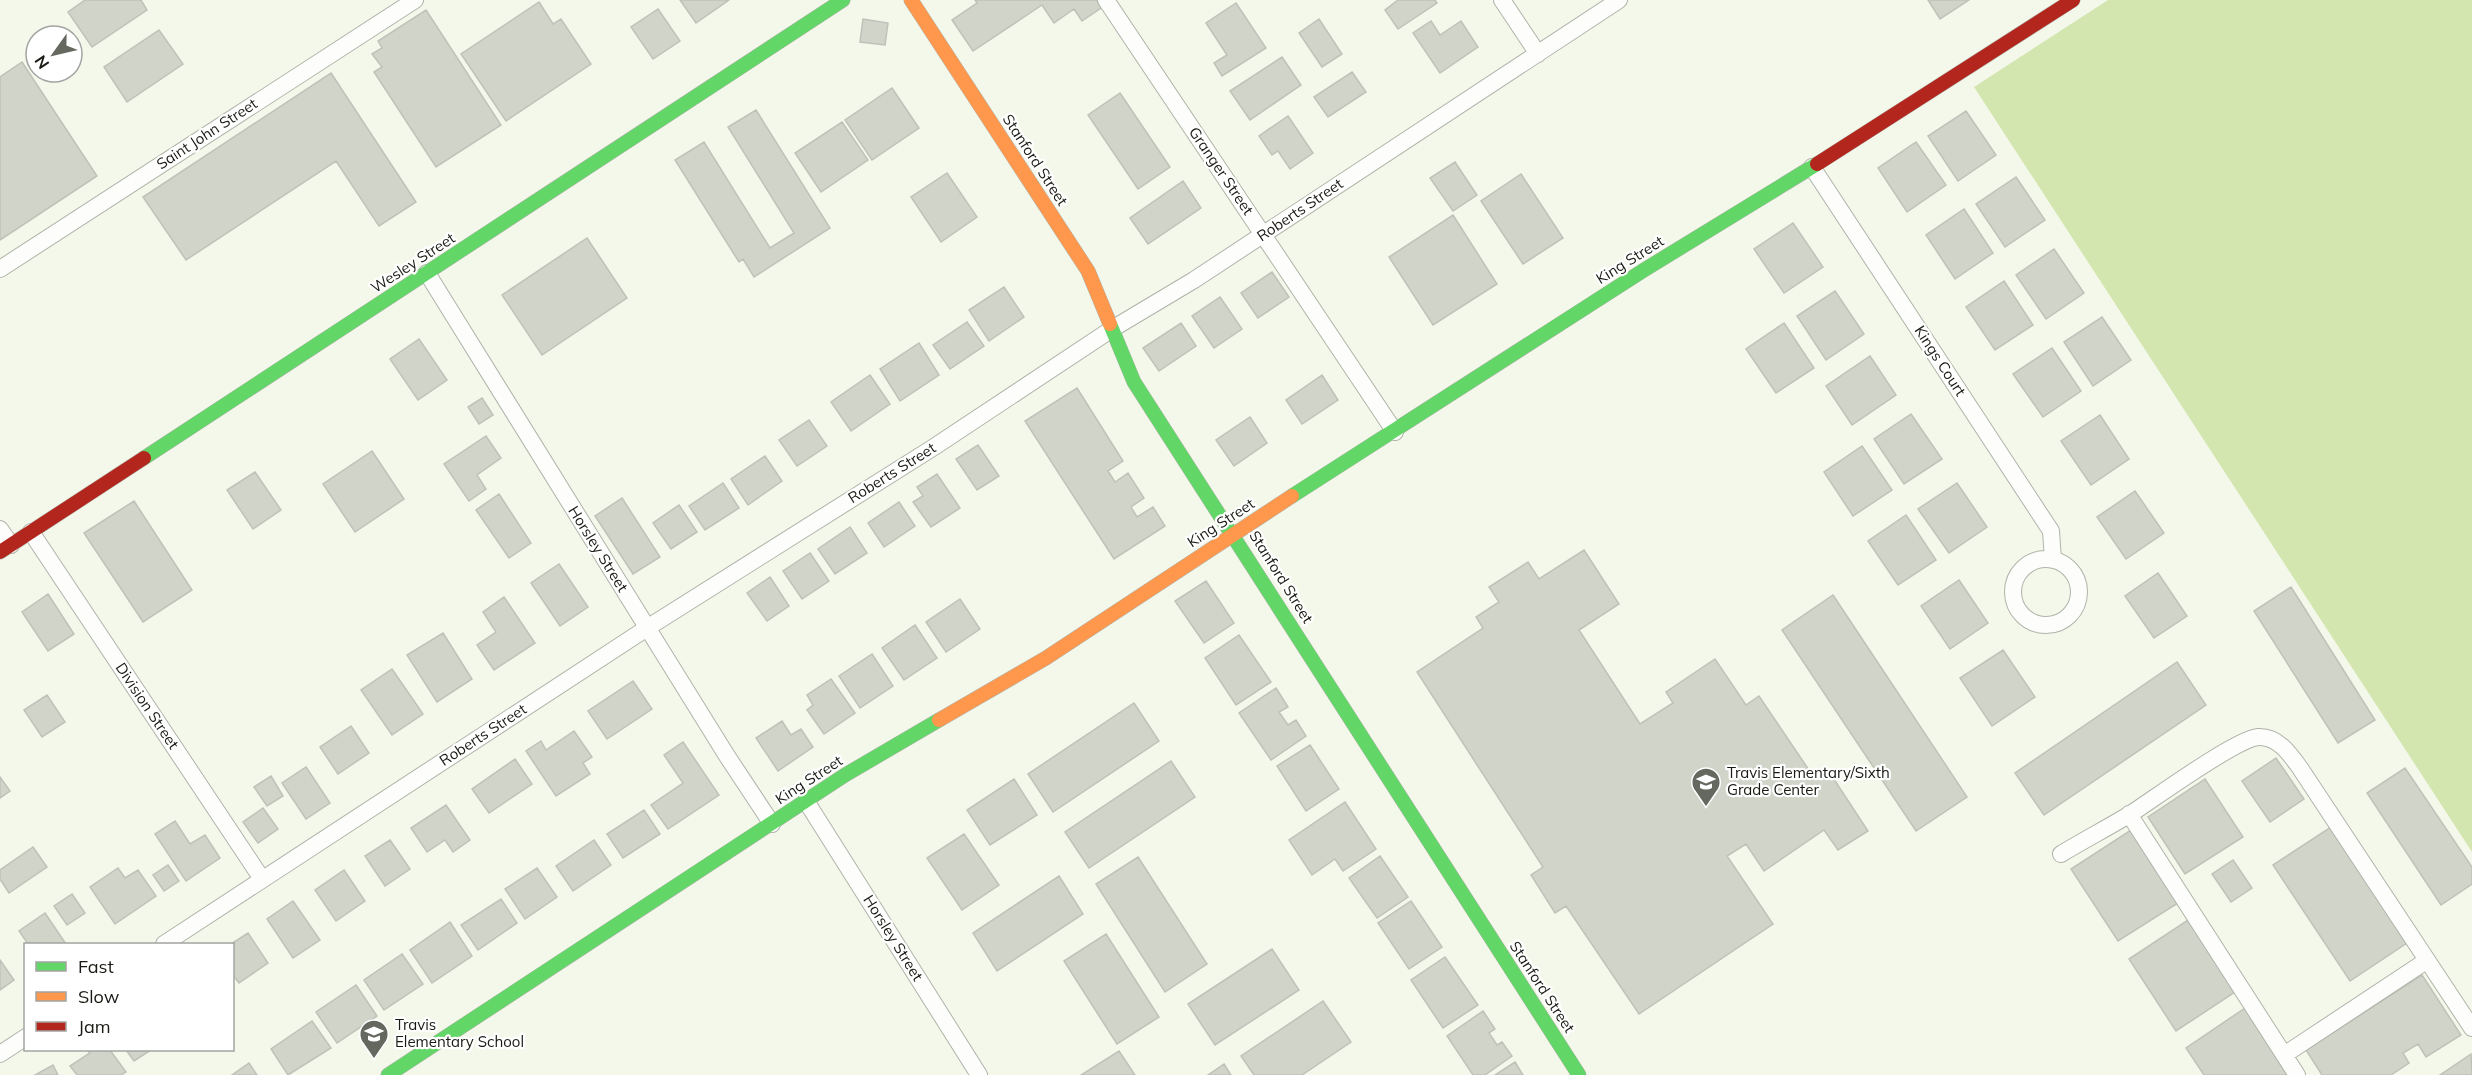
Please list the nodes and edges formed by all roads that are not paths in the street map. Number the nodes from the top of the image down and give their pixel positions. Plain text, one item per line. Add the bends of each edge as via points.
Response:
1 (414, 0) edge
2 (843, 0) edge
3 (911, 0) edge
4 (1106, 0) edge
5 (1502, 0) edge
6 (1619, 0) edge
7 (2073, 0) edge
8 (1538, 54) junction
9 (1812, 167) junction
10 (1263, 235) junction
11 (0, 269) edge
12 (427, 273) junction
13 (1112, 329) junction
14 (1395, 432) junction
15 (0, 529) edge
16 (32, 532) junction
17 (1233, 533) junction
18 (5, 548) edge
19 (2053, 560) dead end
20 (647, 628) junction
21 (806, 801) junction
22 (2129, 814) junction
23 (772, 824) junction
24 (2061, 854) dead end
25 (262, 879) junction
26 (167, 943) edge
27 (2426, 961) junction
28 (2472, 1028) edge
29 (24, 1038) edge
30 (0, 1054) edge
31 (2284, 1055) junction
32 (396, 1073) edge
33 (979, 1075) edge
34 (1579, 1075) edge
35 (2296, 1075) edge

1 - 11 street, Saint John Street
2 - 12 street, Wesley Street
3 - 13 street, Stanford Street via 1088,271
4 - 10 street, Granger Street
5 - 8 street
6 - 8 street, Roberts Street
7 - 9 street, King Street
8 - 10 street, Roberts Street
9 - 14 street, King Street via 1634,276
9 - 19 street, Kings Court via 2051,531
10 - 13 street, Roberts Street
10 - 14 street, Granger Street
12 - 16 street, Wesley Street
12 - 20 street, Horsley Street
13 - 17 street, Stanford Street via 1134,382
13 - 20 street, Roberts Street
14 - 17 street, King Street
15 - 18 street
16 - 18 street, Wesley Street
16 - 25 street, Division Street
17 - 21 street, King Street via 1046,658
17 - 34 street, Stanford Street
20 - 23 street, Horsley Street
20 - 25 street, Roberts Street
21 - 23 street, King Street
21 - 33 street, Horsley Street
22 - 24 street
22 - 27 street via 2245,741 2258,737 2283,746
22 - 31 street
23 - 32 street, King Street
25 - 26 street, Roberts Street
27 - 28 street
27 - 31 street
29 - 30 street
31 - 35 street

